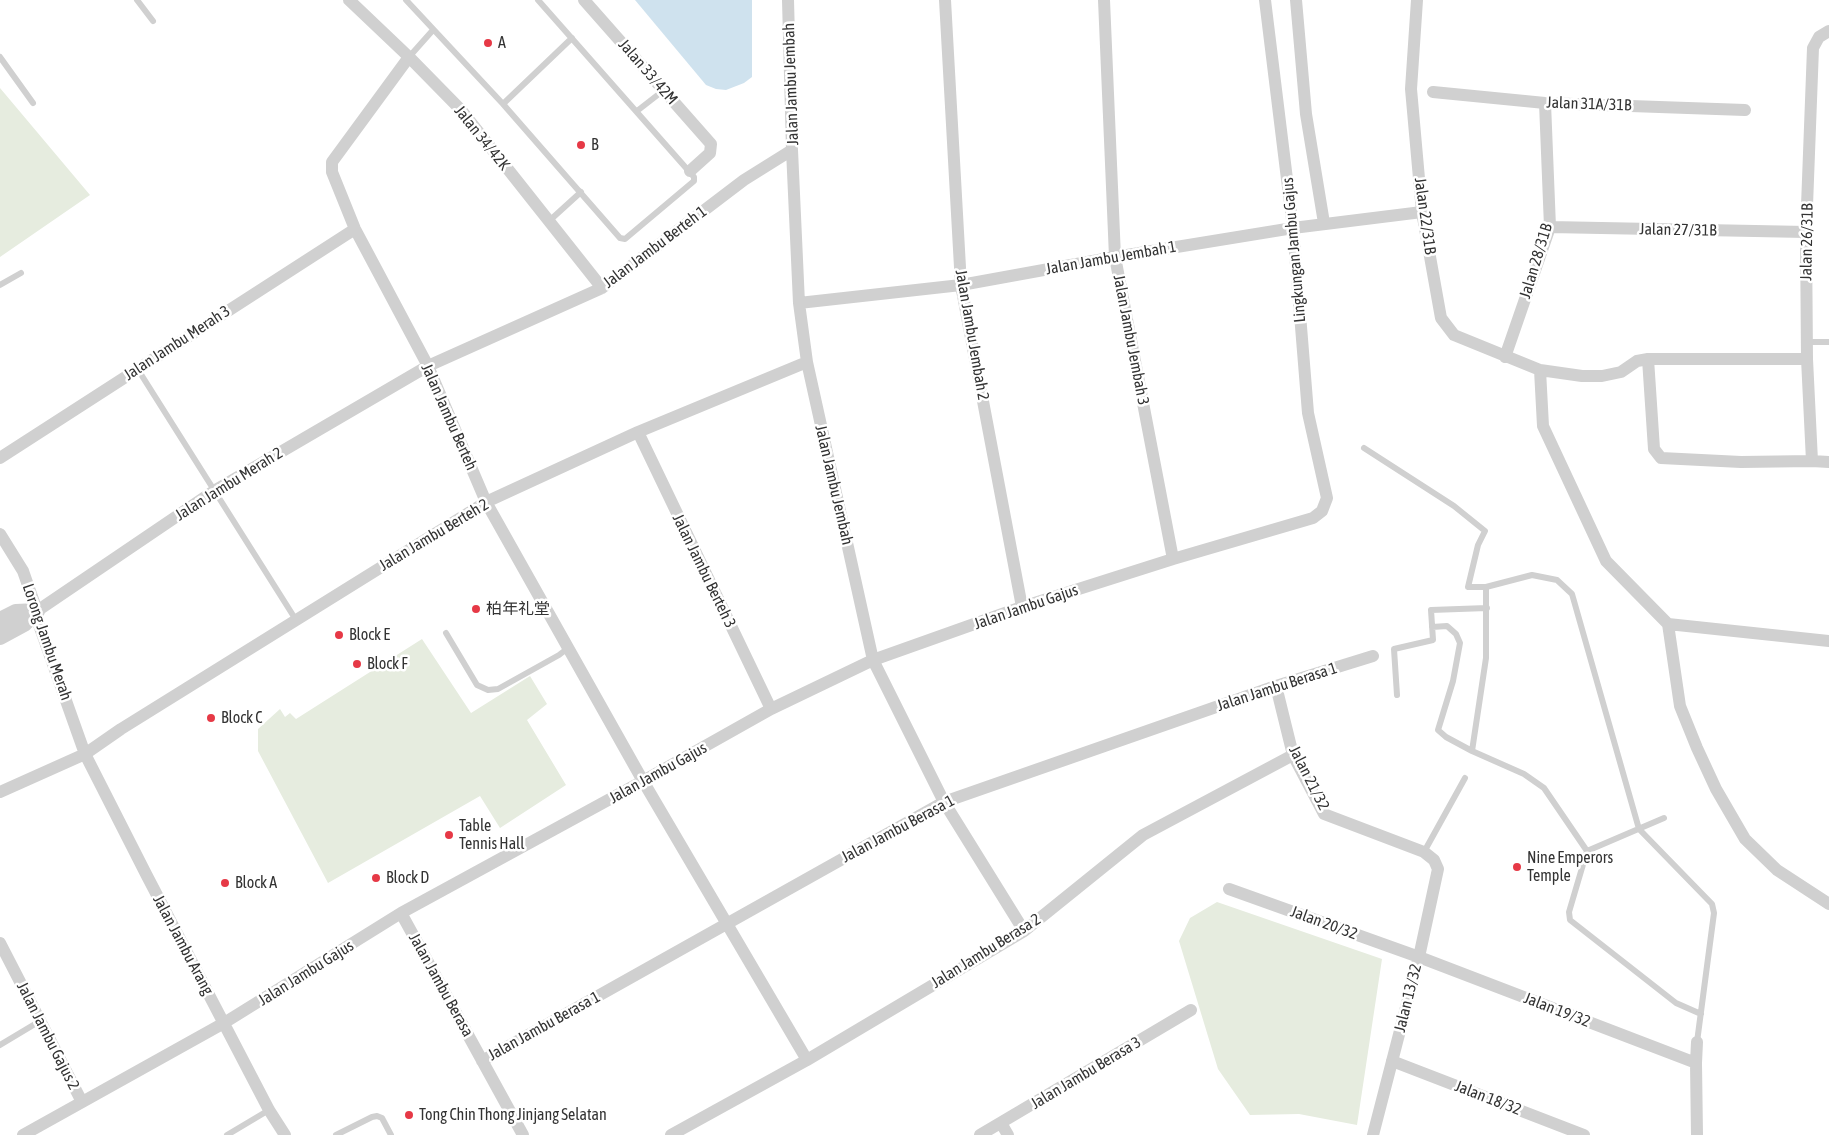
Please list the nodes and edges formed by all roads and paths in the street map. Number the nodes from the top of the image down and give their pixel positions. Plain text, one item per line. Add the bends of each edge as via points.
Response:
1 (137, 0) edge
2 (349, 0) edge
3 (406, 0) edge
4 (538, 0) edge
5 (584, 0) edge
6 (788, 0) edge
7 (945, 0) edge
8 (1104, 0) edge
9 (1265, 0) edge
10 (1296, 0) edge
11 (1417, 0) edge
12 (153, 21) dead end
13 (433, 30) junction
14 (1824, 34) edge
15 (572, 38) junction
16 (0, 57) edge
17 (409, 57) junction
18 (664, 90) junction
19 (1433, 92) dead end
20 (33, 102) dead end
21 (1544, 103) junction
22 (503, 104) junction
23 (1745, 110) dead end
24 (637, 111) junction
25 (792, 150) junction
26 (690, 171) junction
27 (581, 192) junction
28 (1422, 212) junction
29 (548, 222) junction
30 (1324, 223) junction
31 (1293, 228) junction
32 (1550, 228) junction
33 (356, 229) junction
34 (1806, 232) junction
35 (1115, 257) junction
36 (21, 273) dead end
37 (0, 285) edge
38 (961, 285) junction
39 (602, 288) junction
40 (799, 304) junction
41 (1807, 342) junction
42 (1829, 342) edge
43 (1505, 357) junction
44 (1648, 359) junction
45 (1807, 359) junction
46 (807, 362) junction
47 (428, 366) junction
48 (138, 368) junction
49 (1540, 370) junction
50 (638, 432) junction
51 (1364, 448) dead end
52 (0, 458) edge
53 (1812, 461) junction
54 (1829, 462) edge
55 (214, 491) junction
56 (1327, 498) joint
57 (486, 502) junction
58 (0, 534) edge
59 (1174, 559) junction
60 (1486, 587) junction
61 (1022, 607) junction
62 (1487, 608) junction
63 (37, 611) junction
64 (0, 620) edge
65 (296, 620) junction
66 (1668, 624) junction
67 (1432, 627) junction
68 (446, 633) dead end
69 (0, 637) edge
70 (1829, 641) edge
71 (568, 648) junction
72 (1373, 656) dead end
73 (873, 660) junction
74 (1276, 686) junction
75 (1397, 695) dead end
76 (771, 709) junction
77 (1472, 751) junction
78 (85, 754) junction
79 (1293, 755) junction
80 (1465, 778) dead end
81 (643, 781) junction
82 (0, 792) edge
83 (944, 802) junction
84 (1664, 818) dead end
85 (1639, 829) junction
86 (1587, 851) junction
87 (1429, 856) junction
88 (1229, 889) dead end
89 (1829, 904) edge
90 (401, 913) junction
91 (728, 923) junction
92 (1024, 931) junction
93 (0, 943) edge
94 (1419, 956) junction
95 (1191, 1010) dead end
96 (1701, 1014) junction
97 (40, 1021) junction
98 (224, 1023) junction
99 (1697, 1042) joint
100 (0, 1045) edge
101 (807, 1060) junction
102 (482, 1061) junction
103 (1392, 1061) junction
104 (1696, 1063) junction
105 (82, 1102) junction
106 (269, 1110) junction
107 (1001, 1123) junction
108 (23, 1135) edge
109 (227, 1135) edge
110 (285, 1135) edge
111 (336, 1135) edge
112 (391, 1135) edge
113 (523, 1135) edge
114 (671, 1135) edge
115 (980, 1135) edge
116 (1008, 1135) edge
117 (1373, 1135) edge
118 (1584, 1135) edge
119 (1697, 1135) edge

1 - 12 lane
2 - 17 street, Jalan 34/42K
3 - 13 lane
4 - 15 lane
5 - 18 street, Jalan 33/42M
6 - 25 street, Jalan Jambu Jembah
7 - 38 street, Jalan Jambu Jembah 2
8 - 35 street, Jalan Jambu Jembah 3
9 - 31 street, Lingkungan Jambu Gajus
10 - 30 street via 1306,114
11 - 28 street, Jalan 22/31B via 1412,89
13 - 17 lane
13 - 22 lane
14 - 34 street, Jalan 26/31B via 1813,48
15 - 22 lane
15 - 24 lane
16 - 20 lane
17 - 29 street, Jalan 34/42K via 461,110
17 - 33 street, Jalan Jambu Berteh via 332,162 332,172
18 - 24 lane
18 - 26 street, Jalan 33/42M via 711,144 710,152
19 - 21 street, Jalan 31A/31B
21 - 23 street, Jalan 31A/31B
21 - 32 street, Jalan 28/31B
22 - 27 lane
24 - 26 lane
25 - 39 street, Jalan Jambu Berteh 1 via 744,180
25 - 40 street, Jalan Jambu Jembah
26 - 27 lane via 694,181 625,239 620,238
27 - 29 lane
28 - 30 street, Jalan Jambu Jembah 1
28 - 43 street, Jalan 22/31B via 1441,318 1454,335
29 - 39 street, Jalan 34/42K
30 - 31 street, Jalan Jambu Jembah 1
31 - 35 street, Jalan Jambu Jembah 1
31 - 56 street, Lingkungan Jambu Gajus via 1308,413
32 - 34 street, Jalan 27/31B
32 - 43 street, Jalan 28/31B
33 - 47 street, Jalan Jambu Berteh
33 - 48 street, Jalan Jambu Merah 3
34 - 41 street, Jalan 26/31B
35 - 38 street, Jalan Jambu Jembah 1
35 - 59 street, Jalan Jambu Jembah 3
36 - 37 lane
38 - 40 street, Jalan Jambu Jembah 1
38 - 61 street, Jalan Jambu Jembah 2
39 - 47 street, Jalan Jambu Berteh 1
40 - 46 street, Jalan Jambu Jembah
41 - 42 lane
41 - 45 street, Jalan 26/31B
43 - 49 street, Jalan 22/31B
44 - 45 street
44 - 49 street, Jalan 22/31B via 1637,361 1621,372 1602,376
44 - 53 street via 1654,449 1661,458
45 - 53 street, Jalan 26/31B
46 - 50 street, Jalan Jambu Berteh 2
46 - 73 street, Jalan Jambu Jembah
47 - 55 street, Jalan Jambu Merah 2
47 - 57 street, Jalan Jambu Berteh
48 - 52 street, Jalan Jambu Merah 3
48 - 55 lane
49 - 66 street via 1543,426 1606,561
50 - 57 street, Jalan Jambu Berteh 2
50 - 76 street, Jalan Jambu Berteh 3
51 - 60 lane via 1454,506 1485,531 1478,545 1468,586
53 - 54 street
55 - 63 street, Jalan Jambu Merah 2
55 - 65 lane
56 - 59 street, Jalan Jambu Gajus via 1322,511 1314,518
57 - 65 street, Jalan Jambu Berteh 2
57 - 71 street, Jalan Jambu Berteh
58 - 63 street, Lorong Jambu Merah via 23,571
59 - 61 street, Jalan Jambu Gajus
60 - 62 lane
60 - 85 lane via 1532,575 1557,580 1572,594
61 - 73 street, Jalan Jambu Gajus
62 - 67 lane via 1431,610
62 - 77 lane via 1486,658
63 - 64 street via 16,612
63 - 69 street via 24,624
63 - 78 street, Lorong Jambu Merah via 38,622
65 - 78 street, Jalan Jambu Berteh 2
66 - 70 street
66 - 89 street via 1680,706 1716,789 1745,838 1777,870
67 - 75 lane via 1433,640 1394,649
67 - 77 lane via 1447,626 1460,643 1438,730
68 - 71 lane via 477,685 488,690 498,689
71 - 81 street, Jalan Jambu Berteh
72 - 74 street, Jalan Jambu Berasa 1
73 - 76 street, Jalan Jambu Gajus
73 - 83 street, Jalan Jambu Jembah
74 - 79 street, Jalan 21/32
74 - 83 street, Jalan Jambu Berasa 1
76 - 81 street, Jalan Jambu Gajus
77 - 86 lane via 1524,774 1544,788
78 - 82 street, Jalan Jambu Berteh 2
78 - 98 street, Jalan Jambu Arang
79 - 87 street, Jalan 21/32 via 1324,814
79 - 92 street, Jalan Jambu Berasa 2 via 1143,835
80 - 87 lane
81 - 90 street, Jalan Jambu Gajus
81 - 91 street, Jalan Jambu Berteh
83 - 91 street, Jalan Jambu Berasa 1
83 - 92 street, Jalan Jambu Jembah
84 - 85 lane
85 - 86 lane
85 - 96 lane via 1712,904 1714,913
86 - 96 lane via 1569,912 1570,920 1676,1003
87 - 94 street, Jalan 13/32 via 1438,869
88 - 94 street, Jalan 20/32
90 - 98 street, Jalan Jambu Gajus
90 - 102 street, Jalan Jambu Berasa
91 - 101 street, Jalan Jambu Berteh
91 - 102 street, Jalan Jambu Berasa 1
92 - 101 street, Jalan Jambu Berasa 2
93 - 97 street, Jalan Jambu Gajus 2
94 - 103 street, Jalan 13/32
94 - 104 street, Jalan 19/32
95 - 107 street, Jalan Jambu Berasa 3
96 - 99 lane
97 - 100 lane
97 - 105 street, Jalan Jambu Gajus 2
98 - 105 street, Jalan Jambu Gajus
98 - 106 street, Jalan Jambu Arang
99 - 104 street
101 - 114 street, Jalan Jambu Berasa 2
102 - 113 street, Jalan Jambu Berasa
103 - 117 street, Jalan 13/32
103 - 118 street, Jalan 18/32
104 - 119 street
105 - 108 street, Jalan Jambu Gajus
106 - 109 lane
106 - 110 street, Jalan Jambu Arang
107 - 115 street, Jalan Jambu Berasa 3
107 - 116 street
111 - 112 lane via 377,1116 382,1118

